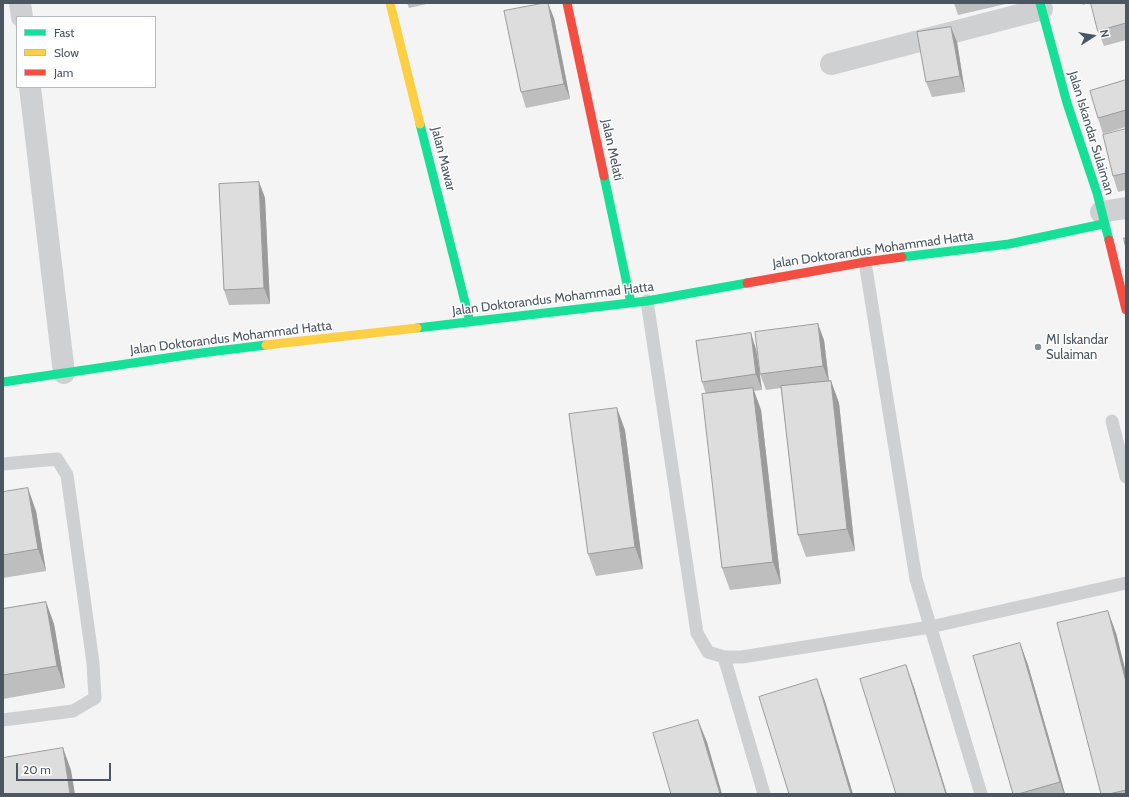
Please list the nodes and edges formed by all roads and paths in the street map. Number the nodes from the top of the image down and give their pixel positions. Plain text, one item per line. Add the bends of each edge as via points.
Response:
1 (20, 3) edge
2 (390, 3) edge
3 (567, 3) edge
4 (1041, 6) edge
5 (22, 16) edge
6 (831, 64) dead end
7 (30, 88) edge
8 (1126, 208) edge
9 (1102, 218) junction
10 (865, 262) junction
11 (647, 301) junction
12 (631, 303) junction
13 (1126, 310) edge
14 (470, 322) junction
15 (64, 374) junction
16 (3, 382) edge
17 (1112, 421) dead end
18 (3, 464) edge
19 (1126, 477) edge
20 (1126, 583) edge
21 (930, 627) junction
22 (724, 657) junction
23 (3, 720) edge
24 (764, 794) edge
25 (981, 794) edge

1 - 5 street
2 - 14 street, Jalan Mawar
3 - 12 street, Jalan Melati
4 - 6 street
4 - 9 street, Jalan Iskandar Sulaiman
7 - 15 street
8 - 9 street
9 - 10 street, Jalan Doktorandus Mohammad Hatta via 1009,244
9 - 13 street, Jalan Iskandar Sulaiman
10 - 11 street, Jalan Doktorandus Mohammad Hatta
10 - 21 lane via 916,578
11 - 12 street, Jalan Doktorandus Mohammad Hatta
11 - 22 lane via 697,633 708,652
12 - 14 street, Jalan Doktorandus Mohammad Hatta
14 - 15 street, Jalan Doktorandus Mohammad Hatta via 201,353
15 - 16 street, Jalan Doktorandus Mohammad Hatta
17 - 19 lane
18 - 23 lane via 57,459 67,475 93,663 95,698 73,711
20 - 21 lane
21 - 22 lane via 742,657
21 - 25 lane
22 - 24 lane

